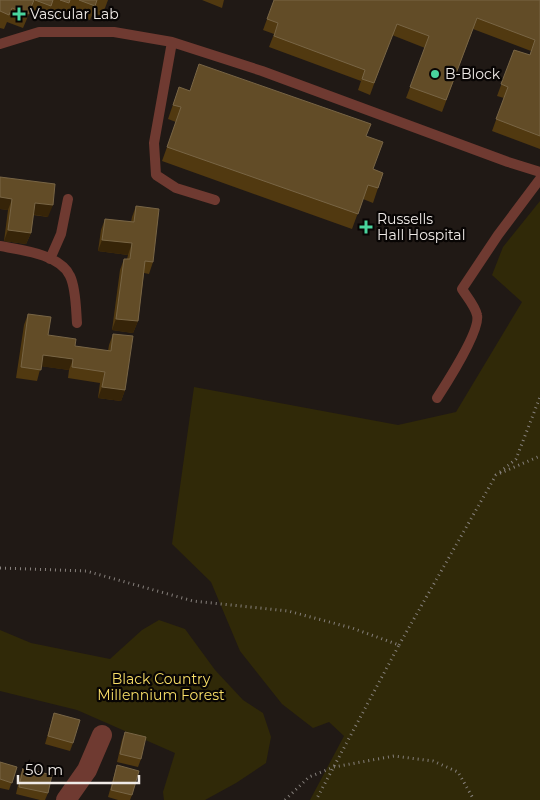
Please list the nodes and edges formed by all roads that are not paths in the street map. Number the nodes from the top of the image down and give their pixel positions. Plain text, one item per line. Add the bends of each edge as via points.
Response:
1 (172, 42) junction
2 (0, 44) edge
3 (540, 172) edge
4 (540, 179) edge
5 (68, 199) dead end
6 (215, 200) dead end
7 (0, 246) edge
8 (50, 259) junction
9 (77, 323) dead end
10 (437, 398) dead end
11 (102, 735) dead end
12 (66, 800) edge

1 - 2 lane via 114,32 39,32
1 - 3 lane via 262,71
1 - 6 lane via 154,143 156,174 176,188
4 - 10 lane via 462,289 478,317 475,330
5 - 8 lane via 61,234
7 - 8 lane via 41,254
8 - 9 lane via 65,268 71,277
11 - 12 street via 87,770

